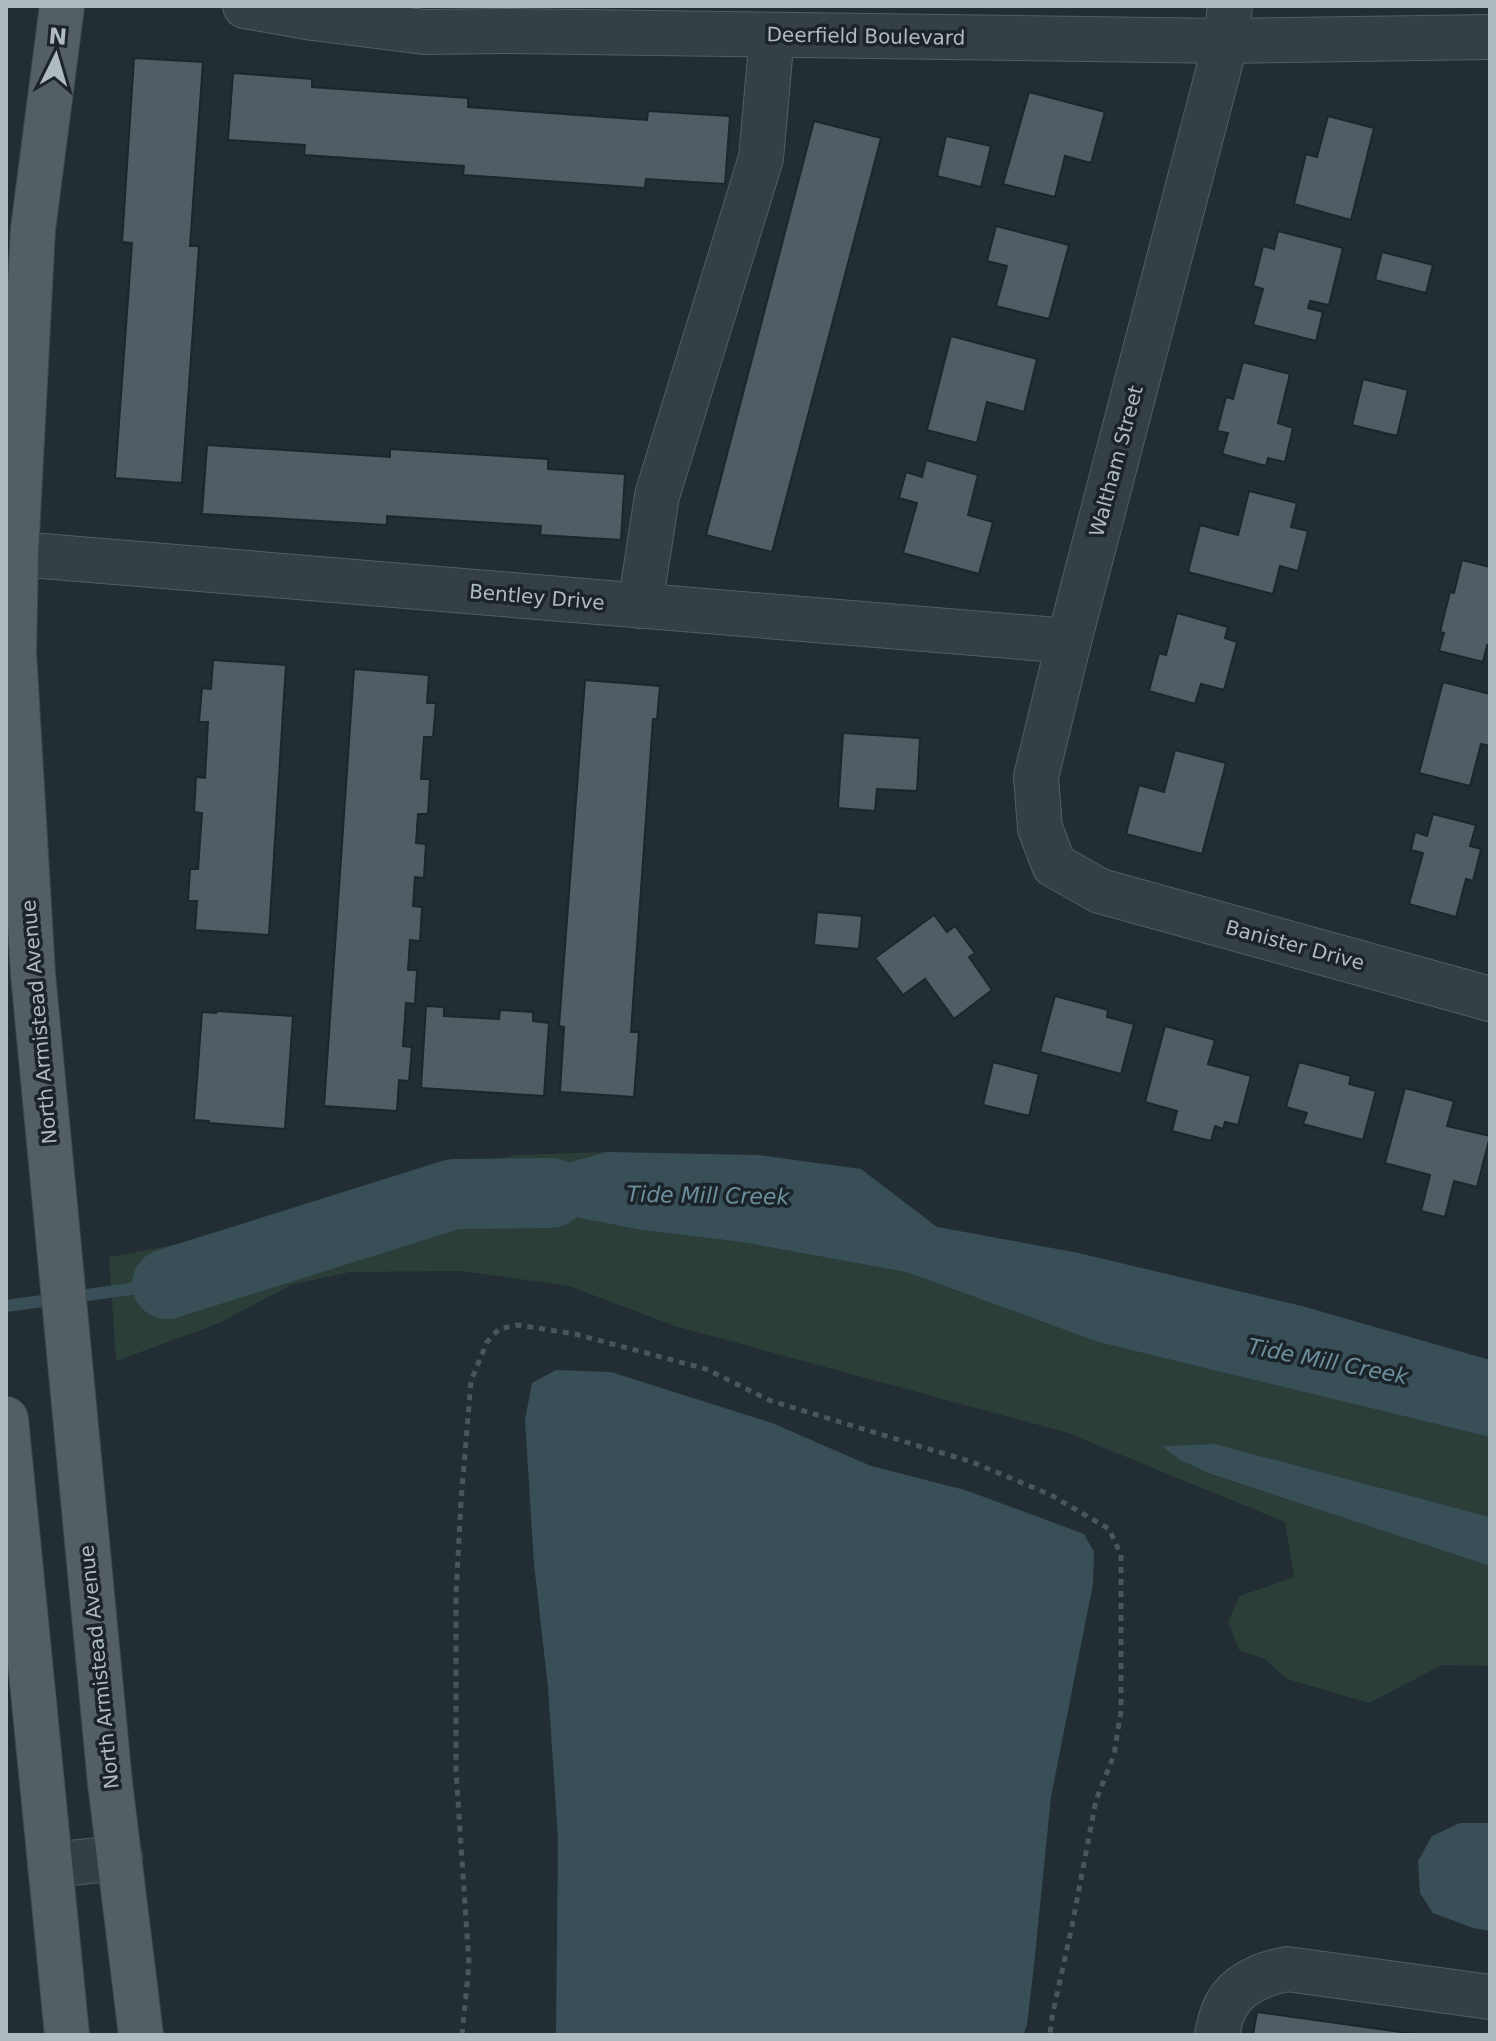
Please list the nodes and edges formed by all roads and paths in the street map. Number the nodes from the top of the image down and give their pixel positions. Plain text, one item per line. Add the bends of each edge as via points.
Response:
1 (62, 6) edge
2 (245, 6) edge
3 (1228, 23) edge
4 (772, 35) junction
5 (1490, 37) edge
6 (11, 554) edge
7 (640, 606) junction
8 (1069, 641) junction
9 (10, 652) edge
10 (1100, 891) joint
11 (1490, 999) edge
12 (6, 1419) edge
13 (120, 1858) junction
14 (50, 1865) junction
15 (1490, 1997) edge
16 (67, 2035) edge
17 (141, 2035) edge
18 (462, 2035) edge
19 (1050, 2035) edge
20 (1217, 2035) edge

1 - 6 main road, North Armistead Avenue via 33,229
2 - 4 street, Deerfield Boulevard via 424,32
3 - 4 street, Deerfield Boulevard
3 - 5 street, Deerfield Boulevard
3 - 8 street, Waltham Street
4 - 7 street via 761,158 657,496
6 - 7 street, Bentley Drive
6 - 9 main road, North Armistead Avenue
7 - 8 street, Bentley Drive
8 - 10 street, Waltham Street via 1036,777 1040,828 1054,865
9 - 13 main road, North Armistead Avenue via 33,974
10 - 11 street, Banister Drive
12 - 14 main road
13 - 14 street
13 - 17 main road, North Armistead Avenue
14 - 16 main road
15 - 20 street via 1287,1969 1268,1973 1234,1993
18 - 19 path via 469,1964 456,1771 461,1501 471,1381 487,1342 499,1329 518,1325 575,1334 706,1369 771,1401 972,1462 1051,1495 1109,1529 1121,1555 1121,1711 1114,1755 1096,1800

